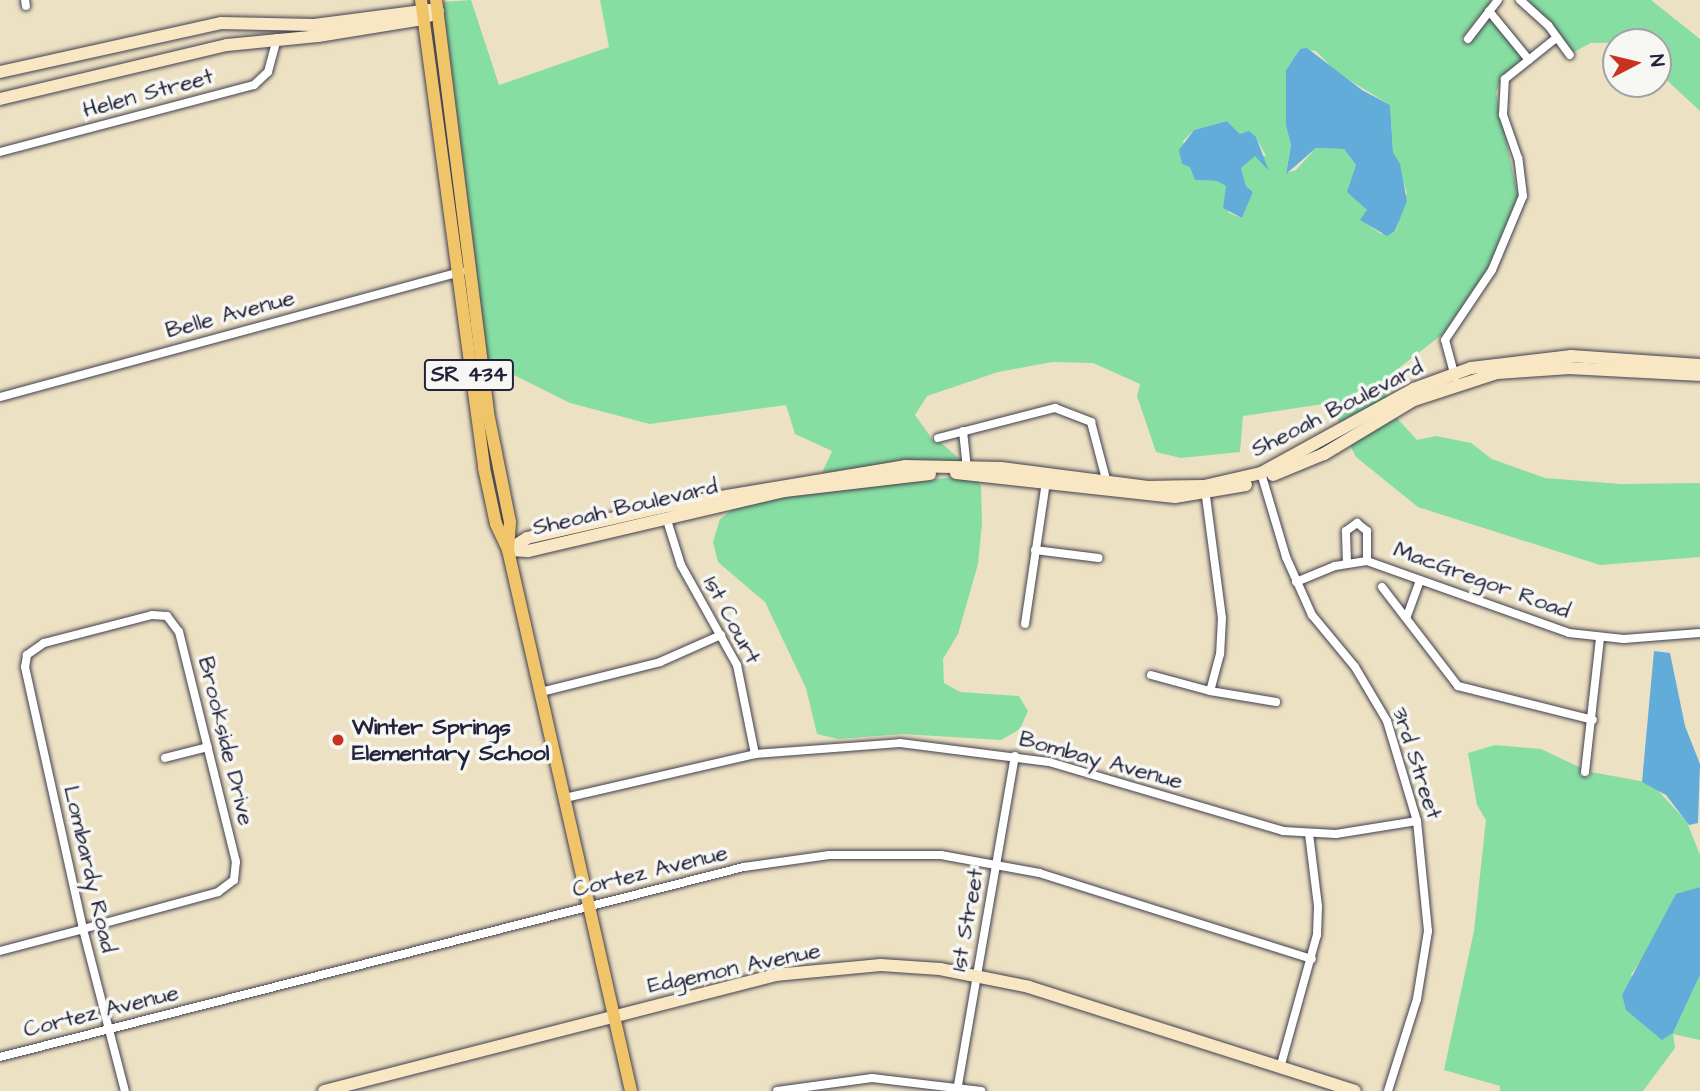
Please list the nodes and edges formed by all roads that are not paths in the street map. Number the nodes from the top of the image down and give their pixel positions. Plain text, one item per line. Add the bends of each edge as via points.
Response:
1 (1498, 0) edge
2 (1520, 0) edge
3 (437, 5) edge
4 (422, 9) edge
5 (1489, 11) junction
6 (277, 38) junction
7 (1556, 38) junction
8 (1468, 39) dead end
9 (1570, 55) dead end
10 (1530, 60) junction
11 (0, 72) edge
12 (0, 99) edge
13 (0, 152) edge
14 (447, 197) junction
15 (465, 225) junction
16 (470, 270) junction
17 (456, 273) junction
18 (1700, 365) edge
19 (1700, 375) edge
20 (1455, 379) junction
21 (0, 397) edge
22 (963, 431) junction
23 (938, 438) dead end
24 (967, 470) junction
25 (1262, 476) junction
26 (1046, 479) junction
27 (1107, 483) junction
28 (1205, 490) junction
29 (665, 513) junction
30 (508, 550) junction
31 (1035, 550) junction
32 (1097, 558) dead end
33 (1367, 561) junction
34 (1347, 563) junction
35 (1420, 580) junction
36 (1296, 582) junction
37 (1382, 587) dead end
38 (1407, 617) junction
39 (1025, 624) dead end
40 (1700, 633) edge
41 (721, 635) junction
42 (1600, 638) junction
43 (27, 655) joint
44 (1151, 675) dead end
45 (1210, 691) junction
46 (541, 692) junction
47 (1276, 702) dead end
48 (1593, 720) junction
49 (208, 747) junction
50 (755, 754) junction
51 (1015, 756) junction
52 (165, 758) dead end
53 (1586, 772) dead end
54 (565, 798) junction
55 (1418, 821) junction
56 (1309, 834) junction
57 (996, 864) junction
58 (590, 905) junction
59 (83, 929) junction
60 (0, 951) edge
61 (1312, 959) junction
62 (977, 975) junction
63 (614, 1017) junction
64 (109, 1029) junction
65 (0, 1057) edge
66 (1280, 1068) junction
67 (958, 1088) edge
68 (125, 1091) edge
69 (324, 1091) edge
70 (631, 1091) edge
71 (777, 1091) edge
72 (981, 1091) edge
73 (1355, 1091) edge
74 (1388, 1091) edge

1 - 5 street
2 - 7 street
3 - 4 street
3 - 15 main road, SR 434
4 - 6 street via 318,36
4 - 11 street via 314,25 221,23
4 - 14 main road, SR 434
5 - 8 street
5 - 10 street
6 - 12 street via 227,45
6 - 13 street, Helen Street via 268,72 254,85
7 - 9 street
7 - 10 street
10 - 20 street via 1505,79 1502,93 1523,196 1492,270 1445,340
14 - 15 main road
14 - 17 main road, SR 434
15 - 16 main road, SR 434
16 - 17 street, Belle Avenue
16 - 30 main road, SR 434 via 488,413 510,522
17 - 21 street, Belle Avenue
17 - 30 main road, SR 434 via 484,468 496,524
18 - 20 street, Sheoah Boulevard via 1546,357 1501,362
19 - 20 street, Sheoah Boulevard via 1531,369
20 - 25 street, Sheoah Boulevard via 1324,454
22 - 23 street
22 - 24 street
22 - 27 street via 1048,408 1087,419 1095,428
24 - 26 street, Sheoah Boulevard
24 - 29 street, Sheoah Boulevard via 808,488
25 - 28 street, Sheoah Boulevard
25 - 36 street, 3rd Street
26 - 27 street, Sheoah Boulevard
26 - 28 street, Sheoah Boulevard via 1147,496
26 - 31 street
27 - 28 street, Sheoah Boulevard
28 - 45 street via 1222,618 1220,654
29 - 30 street, Sheoah Boulevard via 528,551
29 - 41 street, 1st Court via 681,565
30 - 46 main road, SR 434
31 - 32 street
31 - 39 street
33 - 34 street, MacGregor Road
33 - 34 street via 1367,531 1357,523 1346,531
33 - 35 street, MacGregor Road
34 - 36 street, MacGregor Road
35 - 38 street
35 - 42 street, MacGregor Road via 1532,623
36 - 55 street, 3rd Street via 1312,615 1355,667 1387,721
37 - 38 street
38 - 48 street via 1458,686
40 - 42 street, MacGregor Road
41 - 46 street via 660,662
41 - 50 street, 1st Court via 744,687
42 - 48 street
43 - 49 street, Brookside Drive via 44,643 152,615 167,616 179,632
43 - 59 street, Lombardy Road via 26,674
44 - 45 street
45 - 47 street
46 - 54 main road, SR 434
48 - 53 street
49 - 52 street
49 - 59 street, Brookside Drive via 236,862 234,880 218,892
50 - 51 street, Bombay Avenue via 900,743
50 - 54 street, Bombay Avenue
51 - 56 street, Bombay Avenue via 1087,772 1255,825
51 - 57 street, 1st Street
54 - 58 main road, SR 434
55 - 56 street, Bombay Avenue via 1362,832
55 - 74 street, 3rd Street via 1428,931 1417,999
56 - 61 street via 1318,906
57 - 58 street, Cortez Avenue via 941,855 829,855 744,867
57 - 61 street, Cortez Avenue via 1076,883
57 - 62 street, 1st Street
58 - 63 main road, SR 434
58 - 64 street, Cortez Avenue
59 - 60 street
59 - 64 street, Lombardy Road
61 - 66 street
62 - 63 street, Edgemon Avenue via 906,966 832,968 775,975
62 - 66 street, Edgemon Avenue via 1029,987
62 - 67 street, 1st Street
63 - 69 street, Edgemon Avenue
63 - 70 main road, SR 434
64 - 65 street, Cortez Avenue
64 - 68 street, Lombardy Road
66 - 73 street, Edgemon Avenue
67 - 71 street via 872,1078
67 - 72 street

